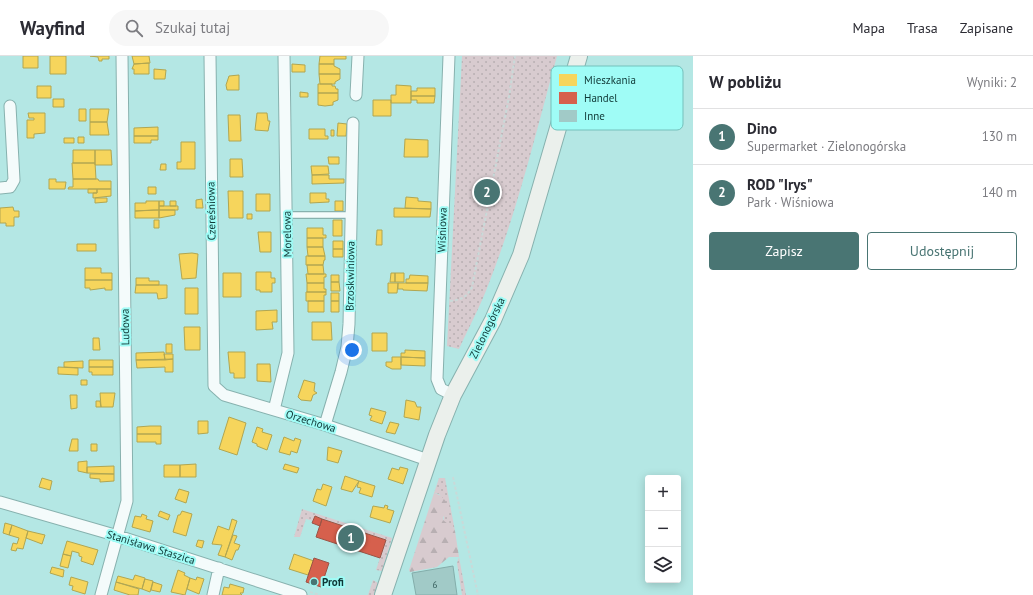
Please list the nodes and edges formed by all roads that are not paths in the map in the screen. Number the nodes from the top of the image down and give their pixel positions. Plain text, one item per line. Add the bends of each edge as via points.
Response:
1 (122, 56) edge
2 (210, 56) edge
3 (284, 56) edge
4 (358, 56) edge
5 (449, 56) edge
6 (579, 56) edge
7 (576, 66) edge
8 (356, 95) dead end
9 (10, 106) dead end
10 (353, 123) dead end
11 (557, 130) edge
12 (0, 188) edge
13 (287, 215) junction
14 (351, 215) junction
15 (212, 367) joint
16 (454, 396) junction
17 (274, 410) junction
18 (325, 425) junction
19 (428, 460) junction
20 (0, 502) edge
21 (118, 536) junction
22 (219, 568) junction
23 (102, 595) edge
24 (213, 595) edge
25 (301, 595) edge
26 (383, 595) edge

1 - 21 street, Ludowa via 126,501
2 - 15 street, Czereśniowa
3 - 13 street, Morelowa
4 - 8 street
5 - 16 street, Wiśniowa via 437,379 440,388
6 - 7 street, Zielonogórska
9 - 12 street via 14,180 10,188
10 - 14 street, Brzoskwiniowa
11 - 16 street, Zielonogórska via 520,255 493,320
13 - 14 lane
13 - 17 street, Morelowa via 288,353
14 - 18 street, Brzoskwiniowa via 347,347
15 - 17 street, Orzechowa via 214,386 224,395
16 - 19 street, Zielonogórska
17 - 18 street, Orzechowa
18 - 19 street, Orzechowa
19 - 26 street, Zielonogórska
20 - 21 street, Stanisława Staszica
21 - 22 street, Stanisława Staszica
21 - 23 street, Ludowa
22 - 24 street
22 - 25 street, Stanisława Staszica

